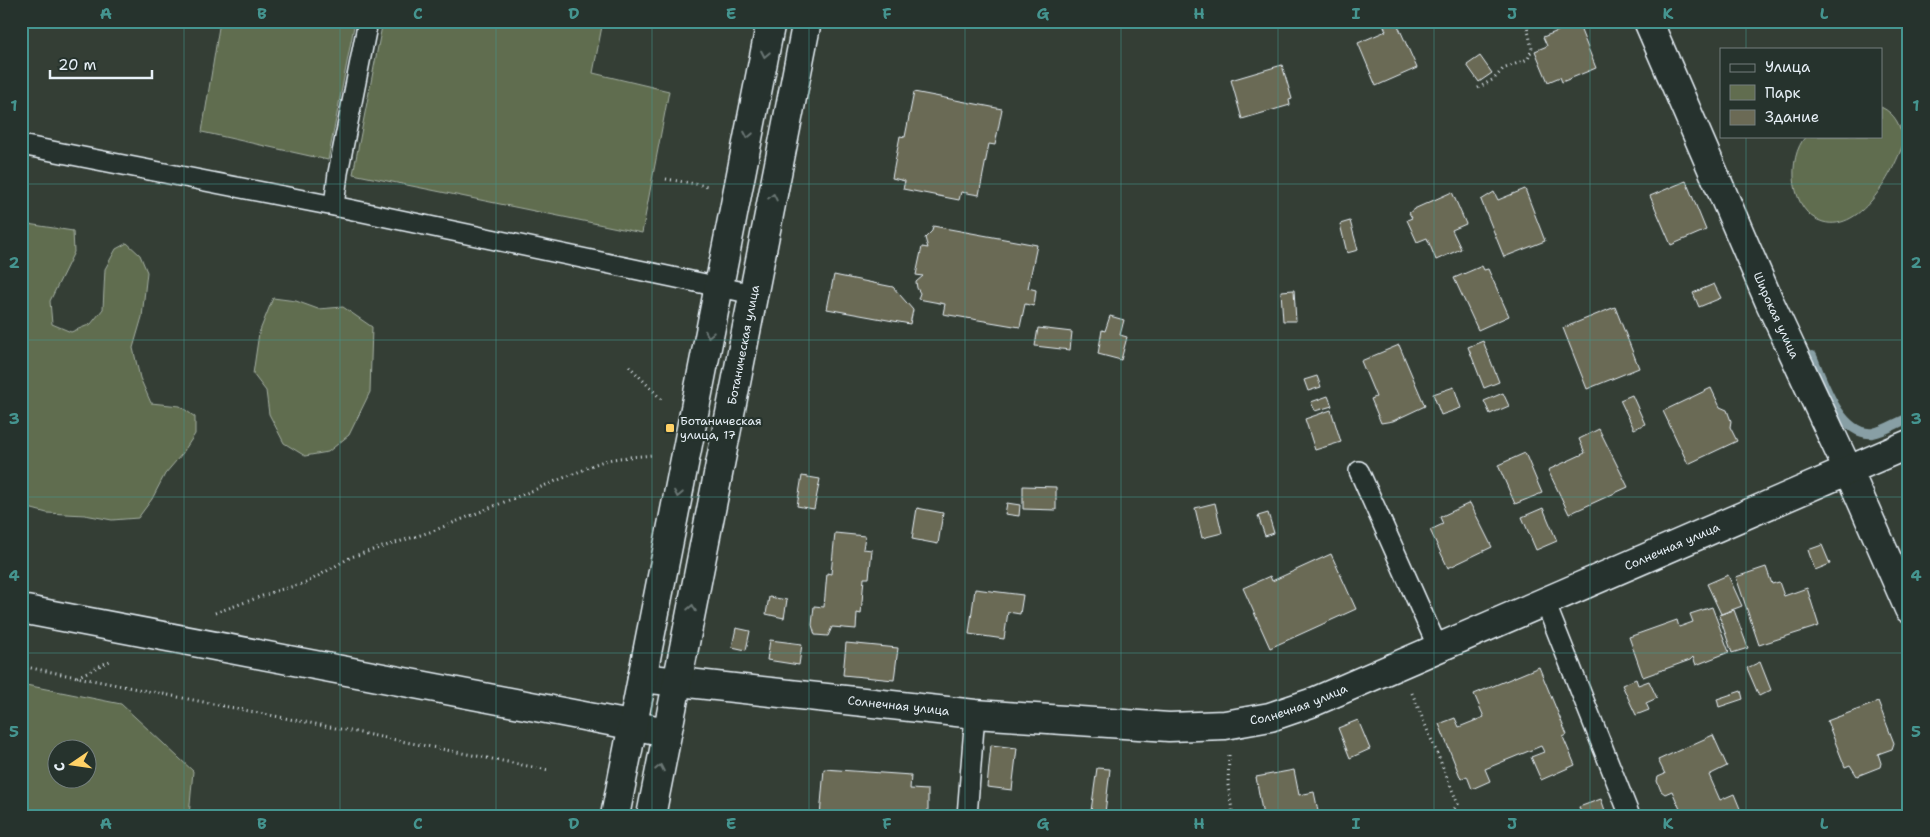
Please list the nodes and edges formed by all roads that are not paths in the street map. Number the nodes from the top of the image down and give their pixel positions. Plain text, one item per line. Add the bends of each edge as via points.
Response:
1 (368, 21) edge
2 (771, 21) edge
3 (1648, 21) edge
4 (801, 22) edge
5 (21, 145) edge
6 (334, 206) junction
7 (719, 286) junction
8 (753, 294) junction
9 (1909, 444) edge
10 (1848, 470) junction
11 (1359, 471) dead end
12 (1545, 602) junction
13 (21, 609) edge
14 (1909, 609) edge
15 (1438, 648) junction
16 (642, 678) junction
17 (677, 683) junction
18 (974, 714) junction
19 (633, 726) junction
20 (667, 732) junction
21 (615, 816) edge
22 (651, 816) edge
23 (967, 816) edge
24 (1630, 816) edge

1 - 6 lane
2 -> 7 street
3 - 10 street, Широкая улица via 1770,303
8 -> 4 street, Ботаническая улица
5 - 6 lane
6 - 7 lane
7 - 8 lane
7 -> 16 street
17 -> 8 street, Ботаническая улица
9 - 10 street, Солнечная улица
10 - 12 street, Солнечная улица
10 - 14 street, Широкая улица
11 - 15 lane
12 - 15 street, Солнечная улица
12 - 24 lane
13 - 19 street
15 - 18 street, Солнечная улица via 1311,703 1270,717 1226,725 1169,727
16 - 17 street, Солнечная улица
16 - 19 street
17 - 18 street, Солнечная улица
17 - 20 street, Ботаническая улица
18 - 23 lane
19 - 20 street
19 - 21 street
22 -> 20 street, Ботаническая улица

